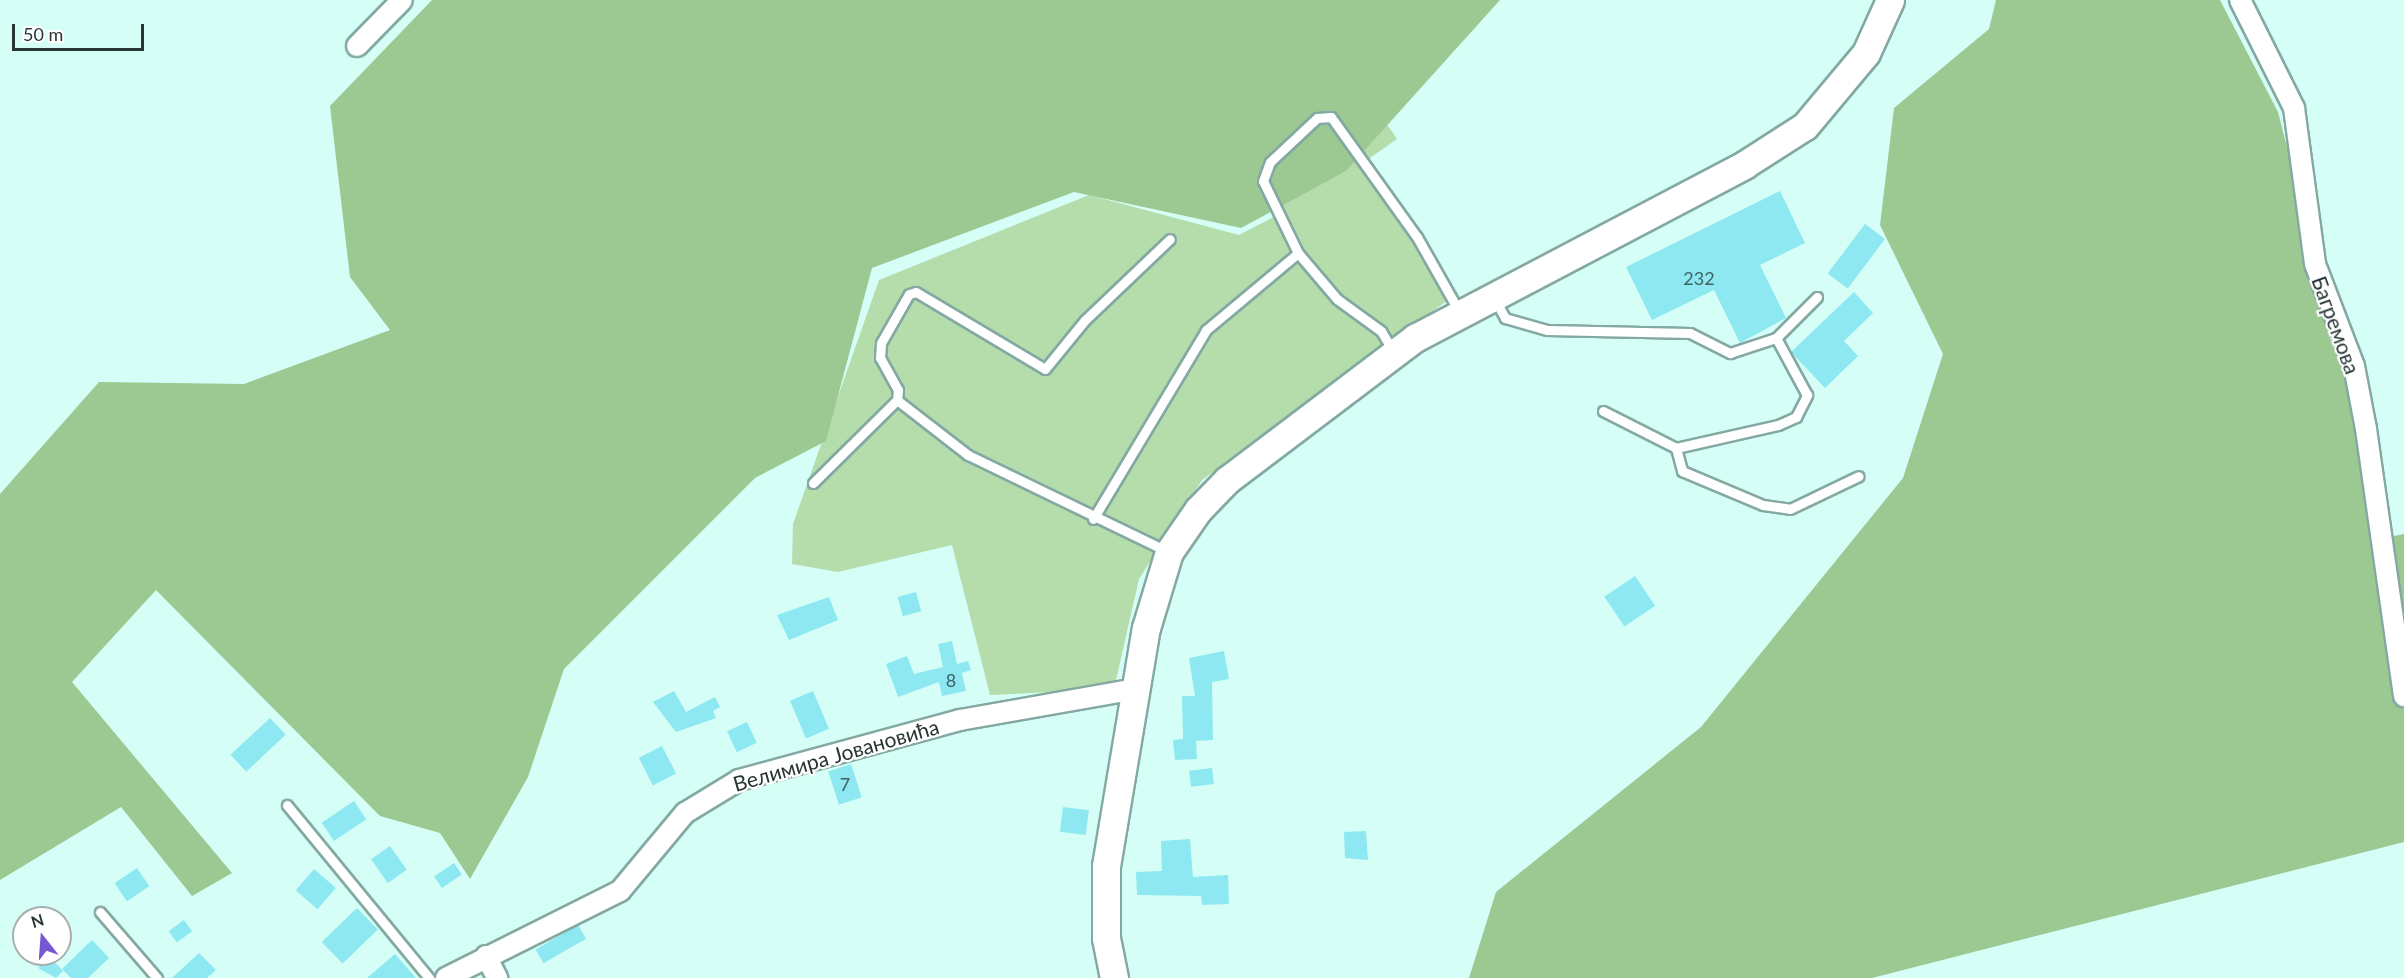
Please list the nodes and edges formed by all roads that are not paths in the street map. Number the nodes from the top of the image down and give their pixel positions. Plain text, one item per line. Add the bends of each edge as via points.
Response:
1 (402, 0) edge
2 (1890, 0) edge
3 (2240, 0) edge
4 (357, 46) dead end
5 (1170, 238) dead end
6 (1298, 253) junction
7 (1491, 294) junction
8 (1817, 297) dead end
9 (1460, 312) junction
10 (1776, 338) junction
11 (1395, 354) junction
12 (897, 400) junction
13 (1603, 411) dead end
14 (1676, 448) junction
15 (1858, 476) dead end
16 (813, 483) dead end
17 (1093, 519) junction
18 (1169, 552) junction
19 (1135, 689) junction
20 (2404, 696) edge
21 (287, 805) dead end
22 (100, 912) dead end
23 (486, 956) junction
24 (157, 978) edge
25 (429, 978) edge
26 (446, 978) edge
27 (497, 978) edge
28 (1114, 978) edge

1 - 4 street
2 - 7 main road via 1866,53 1805,126 1744,165
3 - 20 street, Багремова via 2294,108 2315,264 2354,366 2362,408
5 - 12 lane via 1084,320 1045,369 916,292 909,294 881,343 880,358 898,390
6 - 9 lane via 1262,177 1270,162 1327,115 1417,237
6 - 11 lane via 1337,299 1381,331
6 - 17 lane via 1206,330
7 - 9 main road
7 - 10 lane via 1505,318 1547,330 1690,333 1730,353
8 - 10 lane
9 - 11 main road
10 - 14 lane via 1807,395 1796,417 1698,447
11 - 18 main road via 1227,480
12 - 16 lane
12 - 17 lane via 968,455
13 - 14 lane
14 - 15 lane via 1682,471 1763,505 1790,509
17 - 18 lane
18 - 19 main road via 1146,628
19 - 23 street, Велимира Јовановића via 960,720 739,780 685,813 620,891
19 - 28 main road via 1106,866 1106,938
21 - 25 lane
22 - 24 lane
23 - 26 street, Велимира Јовановића
23 - 27 street

